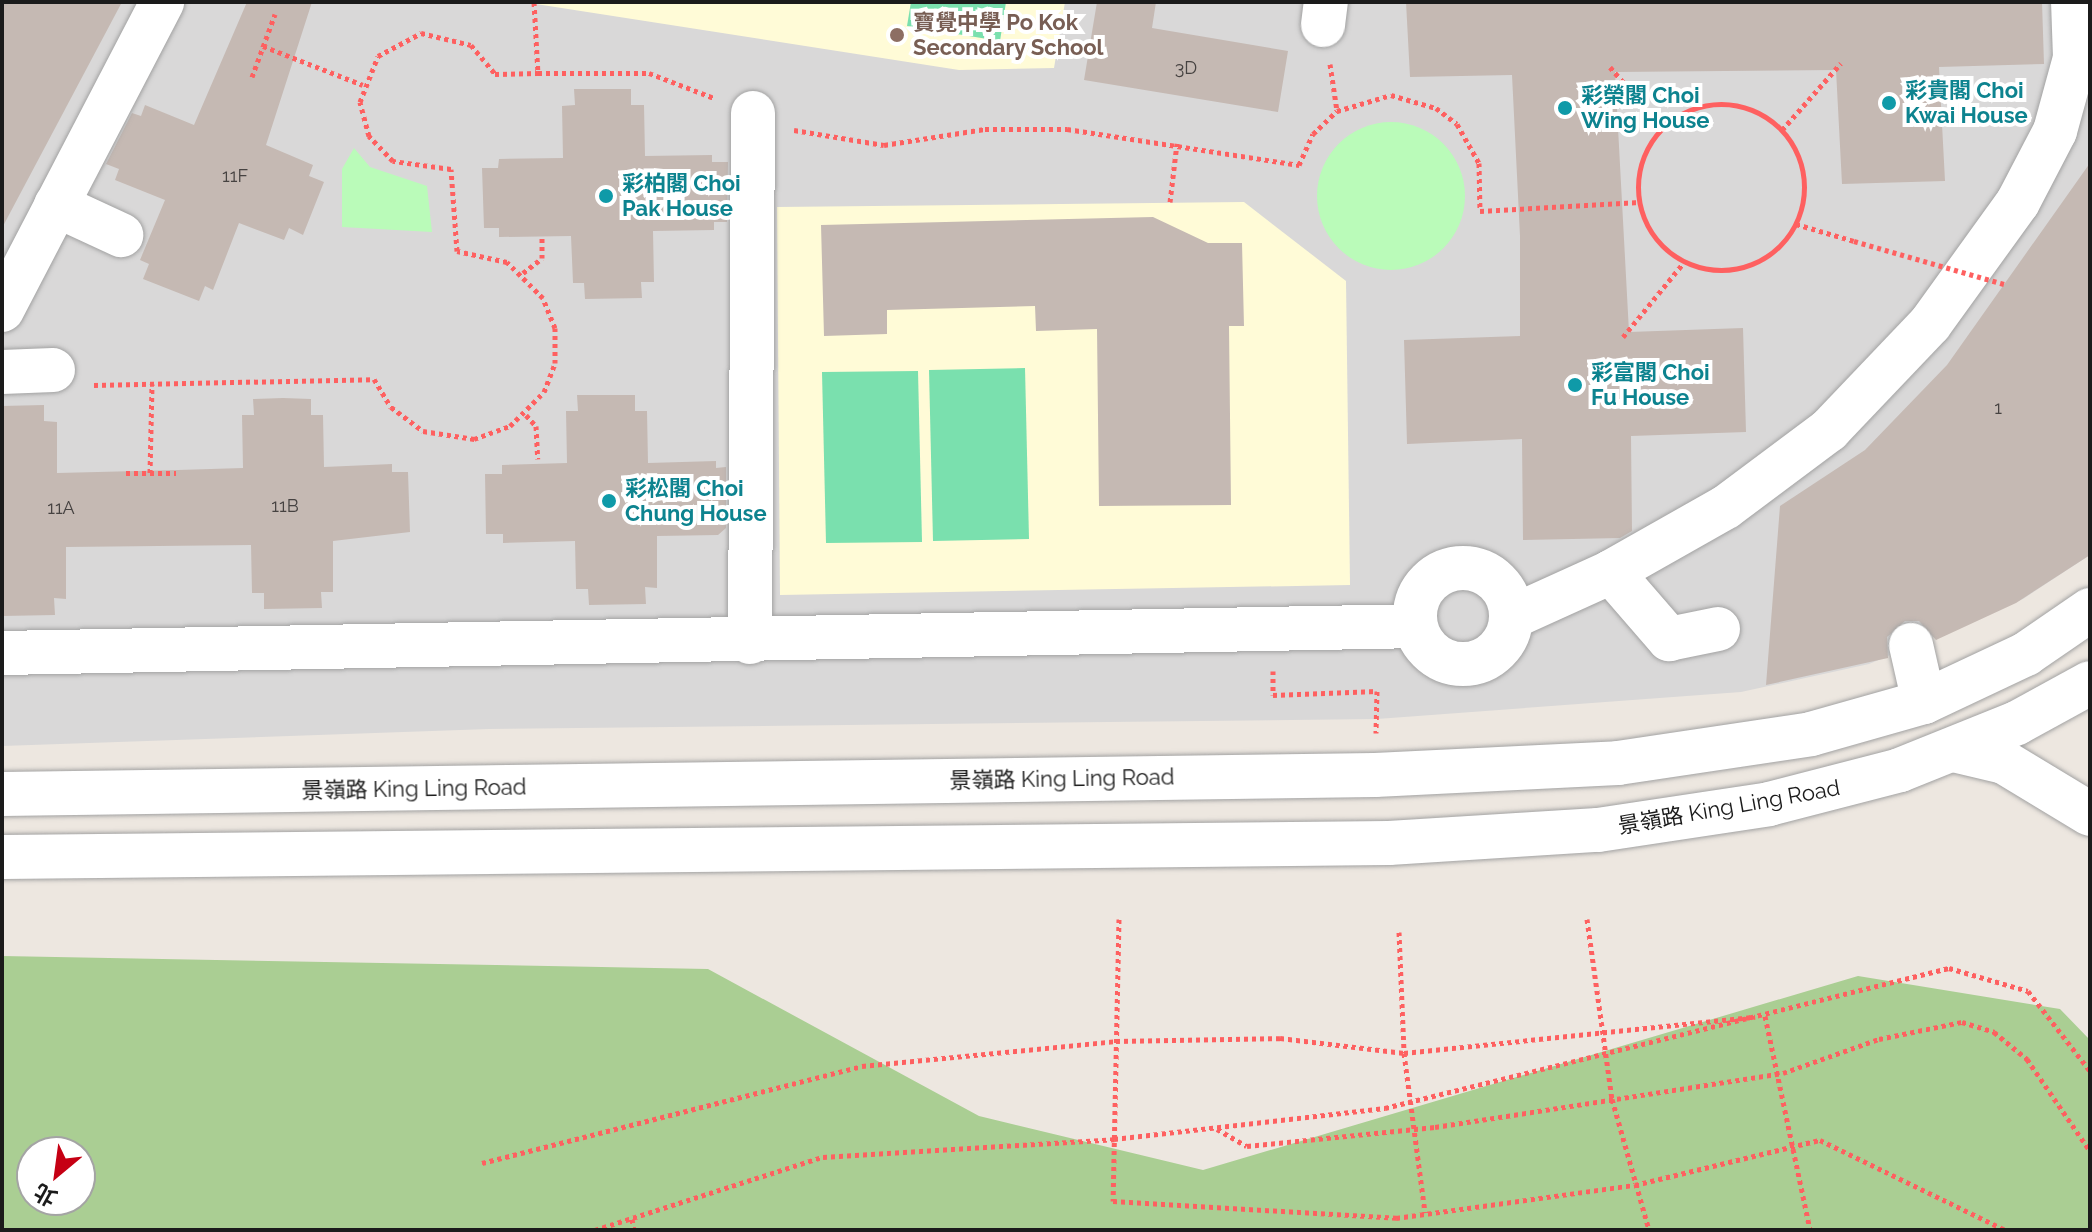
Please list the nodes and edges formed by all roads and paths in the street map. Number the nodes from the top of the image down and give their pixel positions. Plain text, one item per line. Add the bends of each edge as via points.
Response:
1 (162, 2) edge
2 (534, 2) edge
3 (2073, 2) edge
4 (275, 14) dead end
5 (263, 46) junction
6 (1841, 63) dead end
7 (1610, 67) dead end
8 (538, 73) junction
9 (252, 77) dead end
10 (363, 85) junction
11 (753, 113) junction
12 (1663, 128) junction
13 (1782, 130) junction
14 (1177, 143) junction
15 (1170, 202) dead end
16 (1640, 202) junction
17 (56, 205) junction
18 (1796, 224) junction
19 (121, 235) dead end
20 (542, 237) dead end
21 (1685, 261) junction
22 (523, 273) junction
23 (2004, 284) dead end
24 (2, 310) edge
25 (1623, 337) dead end
26 (72, 371) joint
27 (2, 372) edge
28 (152, 384) junction
29 (526, 415) junction
30 (538, 459) dead end
31 (126, 473) dead end
32 (150, 473) junction
33 (176, 473) dead end
34 (1611, 572) junction
35 (2090, 610) edge
36 (1512, 617) junction
37 (1415, 626) junction
38 (1718, 629) dead end
39 (1271, 630) junction
40 (750, 642) junction
41 (1911, 645) dead end
42 (2, 653) edge
43 (2090, 683) edge
44 (1924, 702) junction
45 (1377, 719) dead end
46 (1954, 750) junction
47 (2, 794) edge
48 (2090, 814) edge
49 (2, 857) edge
50 (1119, 919) dead end
51 (1587, 919) dead end
52 (1399, 932) dead end
53 (1766, 1016) junction
54 (1601, 1028) junction
55 (1116, 1041) junction
56 (1404, 1053) junction
57 (1605, 1059) junction
58 (2090, 1071) edge
59 (1783, 1073) junction
60 (1612, 1099) junction
61 (1413, 1101) junction
62 (1216, 1128) junction
63 (1418, 1129) junction
64 (1114, 1139) junction
65 (1797, 1147) junction
66 (2090, 1151) edge
67 (482, 1163) dead end
68 (1635, 1185) junction
69 (1425, 1213) junction
70 (632, 1219) junction
71 (595, 1230) edge
72 (634, 1230) edge
73 (1649, 1230) edge
74 (1810, 1230) edge
75 (2005, 1230) edge

1 - 17 street
2 - 8 path
3 - 34 street via 2075,58 2055,131 2018,202 1930,324 1829,430 1726,507
4 - 5 path
5 - 9 path
5 - 10 path
6 - 13 path
7 - 12 path
8 - 10 path via 495,74 471,45 421,33 390,45
8 - 11 path via 649,73
10 - 22 path via 362,119 380,150 409,169 451,169 457,251 489,255
11 - 14 path via 807,136 884,145 985,129 1054,129
11 - 40 street
12 - 13 path via 1709,104 1761,114
12 - 16 path via 1647,149
13 - 18 path via 1803,175
14 - 15 path
14 - 16 path via 1299,165 1313,134 1337,111 1370,97 1412,97 1436,108 1470,142 1483,187 1480,211
16 - 21 path via 1648,227
17 - 19 street
17 - 24 street
18 - 21 path via 1781,246 1735,269
18 - 23 path, bridge
20 - 22 path via 542,258
21 - 25 path
22 - 29 path via 543,298 556,346 544,392
26 - 27 street
26 - 28 path via 90,385
28 - 29 path via 374,379 406,420 456,439 492,434
28 - 32 path
29 - 30 path via 536,426
31 - 32 path
32 - 33 path
34 - 36 street
34 - 38 street via 1669,639
35 - 44 street, 景嶺路 King Ling Road via 2026,654
36 - 37 street via 1490,657 1460,665 1431,652
36 - 37 street via 1501,586 1458,568 1420,594
37 - 39 street
39 - 40 street
39 - 45 path via 1273,695 1377,691
40 - 42 street
41 - 44 street
43 - 46 street, 景嶺路 King Ling Road
44 - 47 street, 景嶺路 King Ling Road via 1811,734 1588,765 1375,775
46 - 48 street via 2004,762
46 - 49 street, 景嶺路 King Ling Road via 1769,804 1494,838
50 - 55 path
51 - 54 path
52 - 56 path
53 - 54 path
53 - 57 path
53 - 58 path via 1949,968 2028,991
53 - 59 path
54 - 56 path
54 - 57 path
55 - 56 path via 1280,1038
55 - 64 path
55 - 67 path via 808,1075 582,1142
56 - 61 path
57 - 60 path
57 - 61 path
59 - 60 path
59 - 65 path
59 - 66 path via 1879,1039 1962,1022 1994,1032 2027,1059
60 - 63 path
60 - 68 path
61 - 62 path
61 - 63 path
62 - 63 path via 1247,1146
62 - 64 path
63 - 69 path
64 - 69 path via 1113,1201 1396,1218
64 - 70 path via 823,1157
65 - 68 path
65 - 74 path
65 - 75 path via 1820,1140 1854,1150
68 - 69 path
68 - 73 path
70 - 71 path
70 - 72 path

